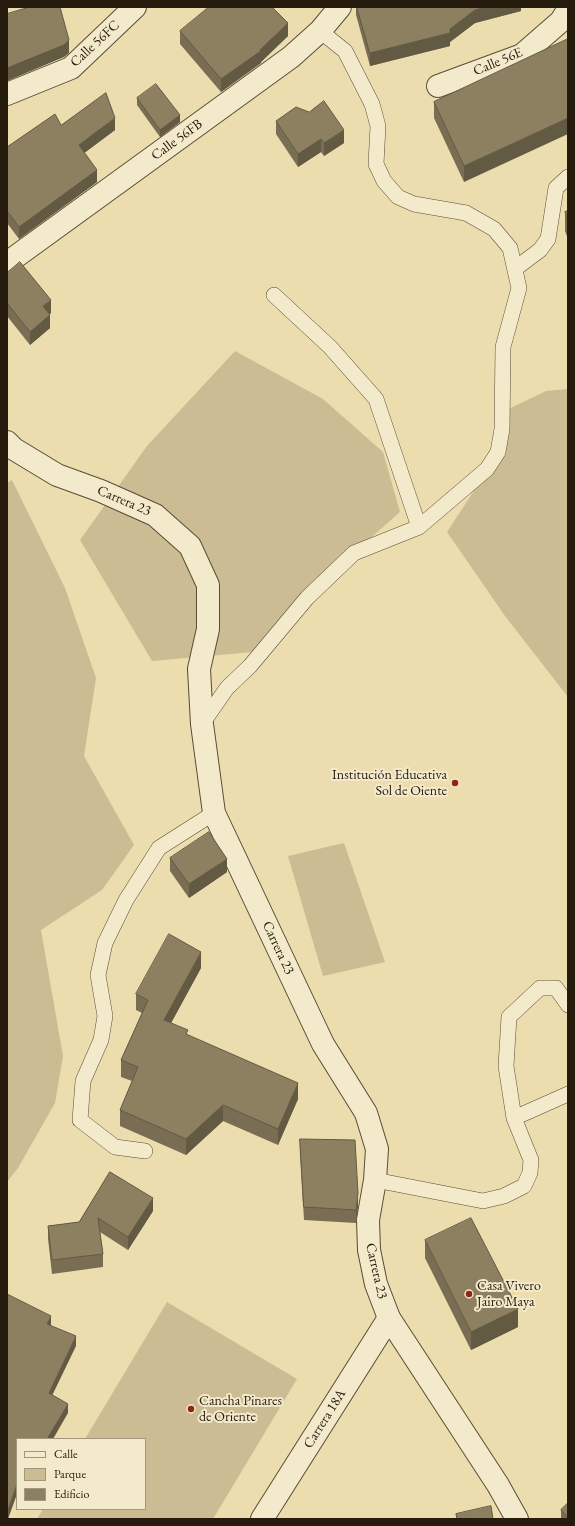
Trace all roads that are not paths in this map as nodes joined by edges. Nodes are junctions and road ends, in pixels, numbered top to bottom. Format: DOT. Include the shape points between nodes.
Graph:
graph roads {
  1 [pos="135,7"];
  2 [pos="340,7"];
  3 [pos="568,10"];
  4 [pos="320,31"];
  5 [pos="438,86"];
  6 [pos="7,94"];
  7 [pos="568,177"];
  8 [pos="7,263"];
  9 [pos="516,268"];
  10 [pos="274,295"];
  11 [pos="7,442"];
  12 [pos="419,527"];
  13 [pos="202,724"];
  14 [pos="214,814"];
  15 [pos="568,1005"];
  16 [pos="568,1094"];
  17 [pos="514,1118"];
  18 [pos="145,1151"];
  19 [pos="375,1180"];
  20 [pos="389,1318"];
  21 [pos="262,1519"];
  22 [pos="517,1519"];
  1 -- 6 [label="street, Calle 56FC" via="71,68"];
  2 -- 4 [label="street, Calle 56FB"];
  3 -- 5 [label="street, Calle 56E" via="561,21 522,54"];
  4 -- 8 [label="street, Calle 56FB" via="291,57"];
  4 -- 9 [label="lane" via="345,51 372,104 378,126 376,164 384,181 398,196 414,204 466,213 494,229 510,248"];
  7 -- 9 [label="lane" via="556,188 548,239 540,250"];
  9 -- 12 [label="lane" via="519,288 503,347 502,429 498,452 487,469"];
  10 -- 12 [label="lane" via="330,347 376,399"];
  11 -- 13 [label="street, Carrera 23" via="57,475 155,514 190,546 208,585 208,629 199,669"];
  12 -- 13 [label="lane" via="354,553 307,598 250,666 226,688"];
  13 -- 14 [label="street, Carrera 23"];
  14 -- 18 [label="lane" via="159,848 126,900 105,943 98,975 105,1016 101,1040 83,1081 80,1120 115,1147"];
  14 -- 19 [label="street, Carrera 23" via="323,1044 366,1113 377,1149"];
  15 -- 17 [label="lane" via="556,988 540,988 509,1017 506,1066"];
  16 -- 17 [label="lane"];
  17 -- 19 [label="lane" via="531,1160 530,1173 524,1186 504,1196 483,1201"];
  19 -- 20 [label="street, Carrera 23" via="368,1220 369,1250 376,1284"];
  20 -- 21 [label="street, Carrera 18A"];
  20 -- 22 [label="street, Carrera 23" via="498,1485"];
}
